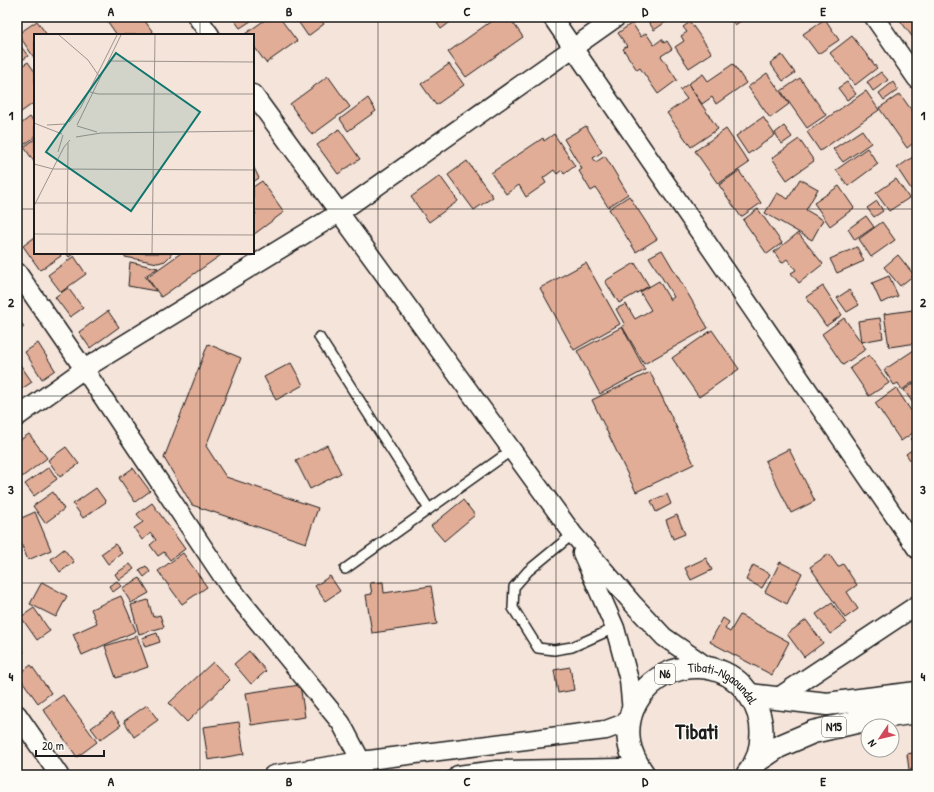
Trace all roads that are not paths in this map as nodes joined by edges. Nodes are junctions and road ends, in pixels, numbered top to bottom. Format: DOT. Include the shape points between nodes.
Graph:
graph roads {
  1 [pos="197,17"];
  2 [pos="552,17"];
  3 [pos="618,17"];
  4 [pos="874,17"];
  5 [pos="209,34"];
  6 [pos="574,48"];
  7 [pos="917,79"];
  8 [pos="254,95"];
  9 [pos="339,213"];
  10 [pos="17,272"];
  11 [pos="319,337"];
  12 [pos="84,369"];
  13 [pos="17,417"];
  14 [pos="512,450"];
  15 [pos="429,509"];
  16 [pos="573,534"];
  17 [pos="917,549"];
  18 [pos="345,569"];
  19 [pos="917,605"];
  20 [pos="615,628"];
  21 [pos="709,668"];
  22 [pos="917,693"];
  23 [pos="750,695"];
  24 [pos="777,698"];
  25 [pos="917,712"];
  26 [pos="17,714"];
  27 [pos="631,716"];
  28 [pos="361,768"];
  29 [pos="752,770"];
  30 [pos="60,775"];
  31 [pos="273,775"];
  32 [pos="458,775"];
  33 [pos="637,775"];
  34 [pos="644,775"];
  1 -- 5 [label="street"];
  2 -- 6 [label="street"];
  3 -- 6 [label="street"];
  4 -- 7 [label="street"];
  6 -- 9 [label="street"];
  6 -- 17 [label="street"];
  8 -- 9 [label="street"];
  9 -- 12 [label="street"];
  9 -- 14 [label="street"];
  10 -- 12 [label="street"];
  11 -- 15 [label="lane"];
  12 -- 13 [label="street"];
  12 -- 28 [label="street" via="229,586 341,723"];
  14 -- 15 [label="lane"];
  14 -- 16 [label="street"];
  15 -- 18 [label="lane"];
  16 -- 20 [label="street"];
  16 -- 20 [label="lane" via="528,571 514,587 513,608 538,648 554,650 572,647"];
  16 -- 21 [label="street" via="664,637"];
  19 -- 24 [label="street"];
  20 -- 27 [label="street" via="629,680"];
  21 -- 23 [label="highway, Tibati-Ngaoundal / N6" via="739,682"];
  21 -- 27 [label="highway, Tibati-Ngaoundal / N6" via="690,666 670,671 654,680 640,694"];
  22 -- 24 [label="highway, N15" via="827,704"];
  23 -- 24 [label="highway, N15"];
  23 -- 29 [label="highway, Tibati-Ngaoundal / N6" via="760,716 762,739"];
  25 -- 29 [label="highway, N15" via="869,719 813,732 778,747"];
  26 -- 30 [label="street"];
  27 -- 28 [label="street" via="606,730"];
  27 -- 34 [label="highway, Tibati-Ngaoundal / N6" via="629,742 634,761"];
  28 -- 31 [label="street"];
  32 -- 33 [label="street" via="497,770 621,768"];
}
